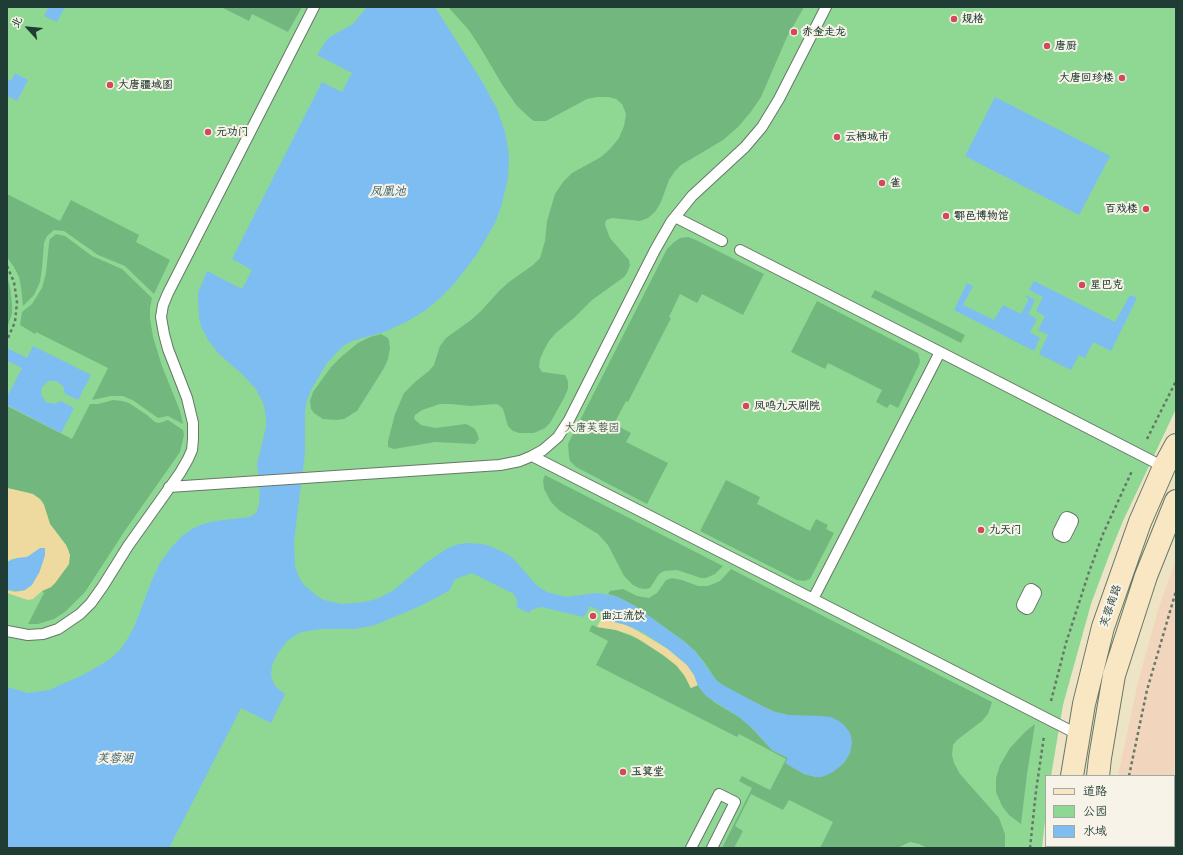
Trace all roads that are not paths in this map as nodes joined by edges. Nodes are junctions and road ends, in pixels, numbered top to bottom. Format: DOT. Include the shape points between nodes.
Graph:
graph roads {
  1 [pos="314,7"];
  2 [pos="826,7"];
  3 [pos="675,217"];
  4 [pos="722,241"];
  5 [pos="740,250"];
  6 [pos="940,352"];
  7 [pos="1176,445"];
  8 [pos="532,456"];
  9 [pos="1164,467"];
  10 [pos="169,487"];
  11 [pos="1176,501"];
  12 [pos="813,599"];
  13 [pos="7,631"];
  14 [pos="1079,735"];
  15 [pos="1072,775"];
  16 [pos="1098,775"];
  17 [pos="691,848"];
  18 [pos="712,848"];
  1 -- 10 [label="lane" via="163,305 164,334 187,398 194,429 192,450"];
  2 -- 3 [label="lane" via="762,127 745,147 692,196"];
  3 -- 4 [label="lane"];
  3 -- 8 [label="lane" via="655,250 568,420 553,441"];
  5 -- 6 [label="lane"];
  6 -- 9 [label="lane"];
  6 -- 12 [label="lane"];
  7 -- 9 [label="main road, 芙蓉南路"];
  8 -- 10 [label="lane" via="500,465"];
  8 -- 12 [label="lane"];
  9 -- 14 [label="main road, 芙蓉南路" via="1140,522 1103,627"];
  10 -- 13 [label="lane" via="103,586 76,617 58,629 44,634 28,635"];
  11 -- 16 [label="main road" via="1146,576 1114,675"];
  12 -- 14 [label="lane"];
  14 -- 15 [label="main road, 芙蓉南路"];
  17 -- 18 [label="lane" via="719,794 735,802"];
}
